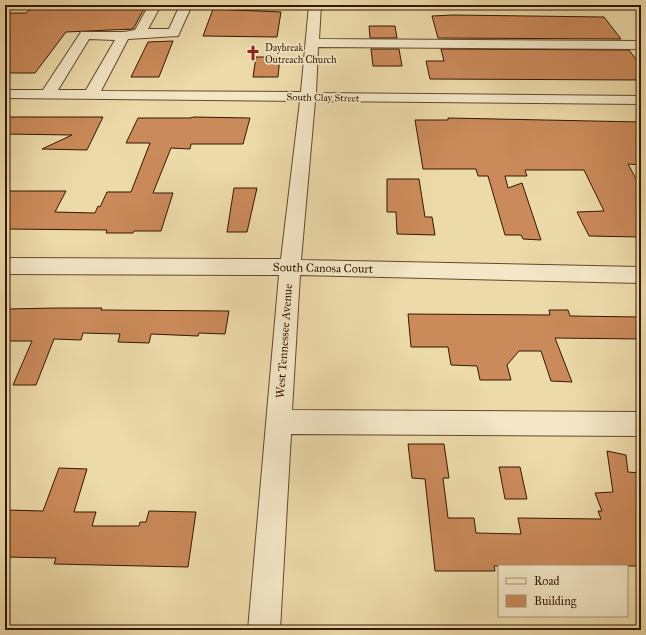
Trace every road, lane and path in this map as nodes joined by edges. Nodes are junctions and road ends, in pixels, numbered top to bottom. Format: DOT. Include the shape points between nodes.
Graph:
graph roads {
  1 [pos="155,5"];
  2 [pos="186,5"];
  3 [pos="315,5"];
  4 [pos="140,33"];
  5 [pos="123,36"];
  6 [pos="312,43"];
  7 [pos="641,45"];
  8 [pos="56,81"];
  9 [pos="94,88"];
  10 [pos="5,94"];
  11 [pos="48,94"];
  12 [pos="308,97"];
  13 [pos="641,100"];
  14 [pos="5,266"];
  15 [pos="290,267"];
  16 [pos="641,275"];
  17 [pos="278,422"];
  18 [pos="641,424"];
  19 [pos="264,630"];
  1 -- 2 [label="street"];
  1 -- 4 [label="street"];
  2 -- 4 [label="street" via="174,33"];
  3 -- 6 [label="street, West Tennessee Avenue"];
  4 -- 5 [label="street"];
  5 -- 8 [label="street" via="85,35"];
  5 -- 9 [label="street"];
  6 -- 7 [label="street"];
  6 -- 12 [label="street, West Tennessee Avenue"];
  8 -- 9 [label="street"];
  8 -- 11 [label="street"];
  9 -- 11 [label="street, South Clay Street"];
  9 -- 12 [label="street, South Clay Street"];
  10 -- 11 [label="street, South Clay Street"];
  12 -- 13 [label="street, South Clay Street"];
  12 -- 15 [label="street, West Tennessee Avenue"];
  14 -- 15 [label="street, South Canosa Court"];
  15 -- 16 [label="street, South Canosa Court"];
  15 -- 17 [label="street, West Tennessee Avenue"];
  17 -- 18 [label="street"];
  17 -- 19 [label="street, West Tennessee Avenue"];
}
